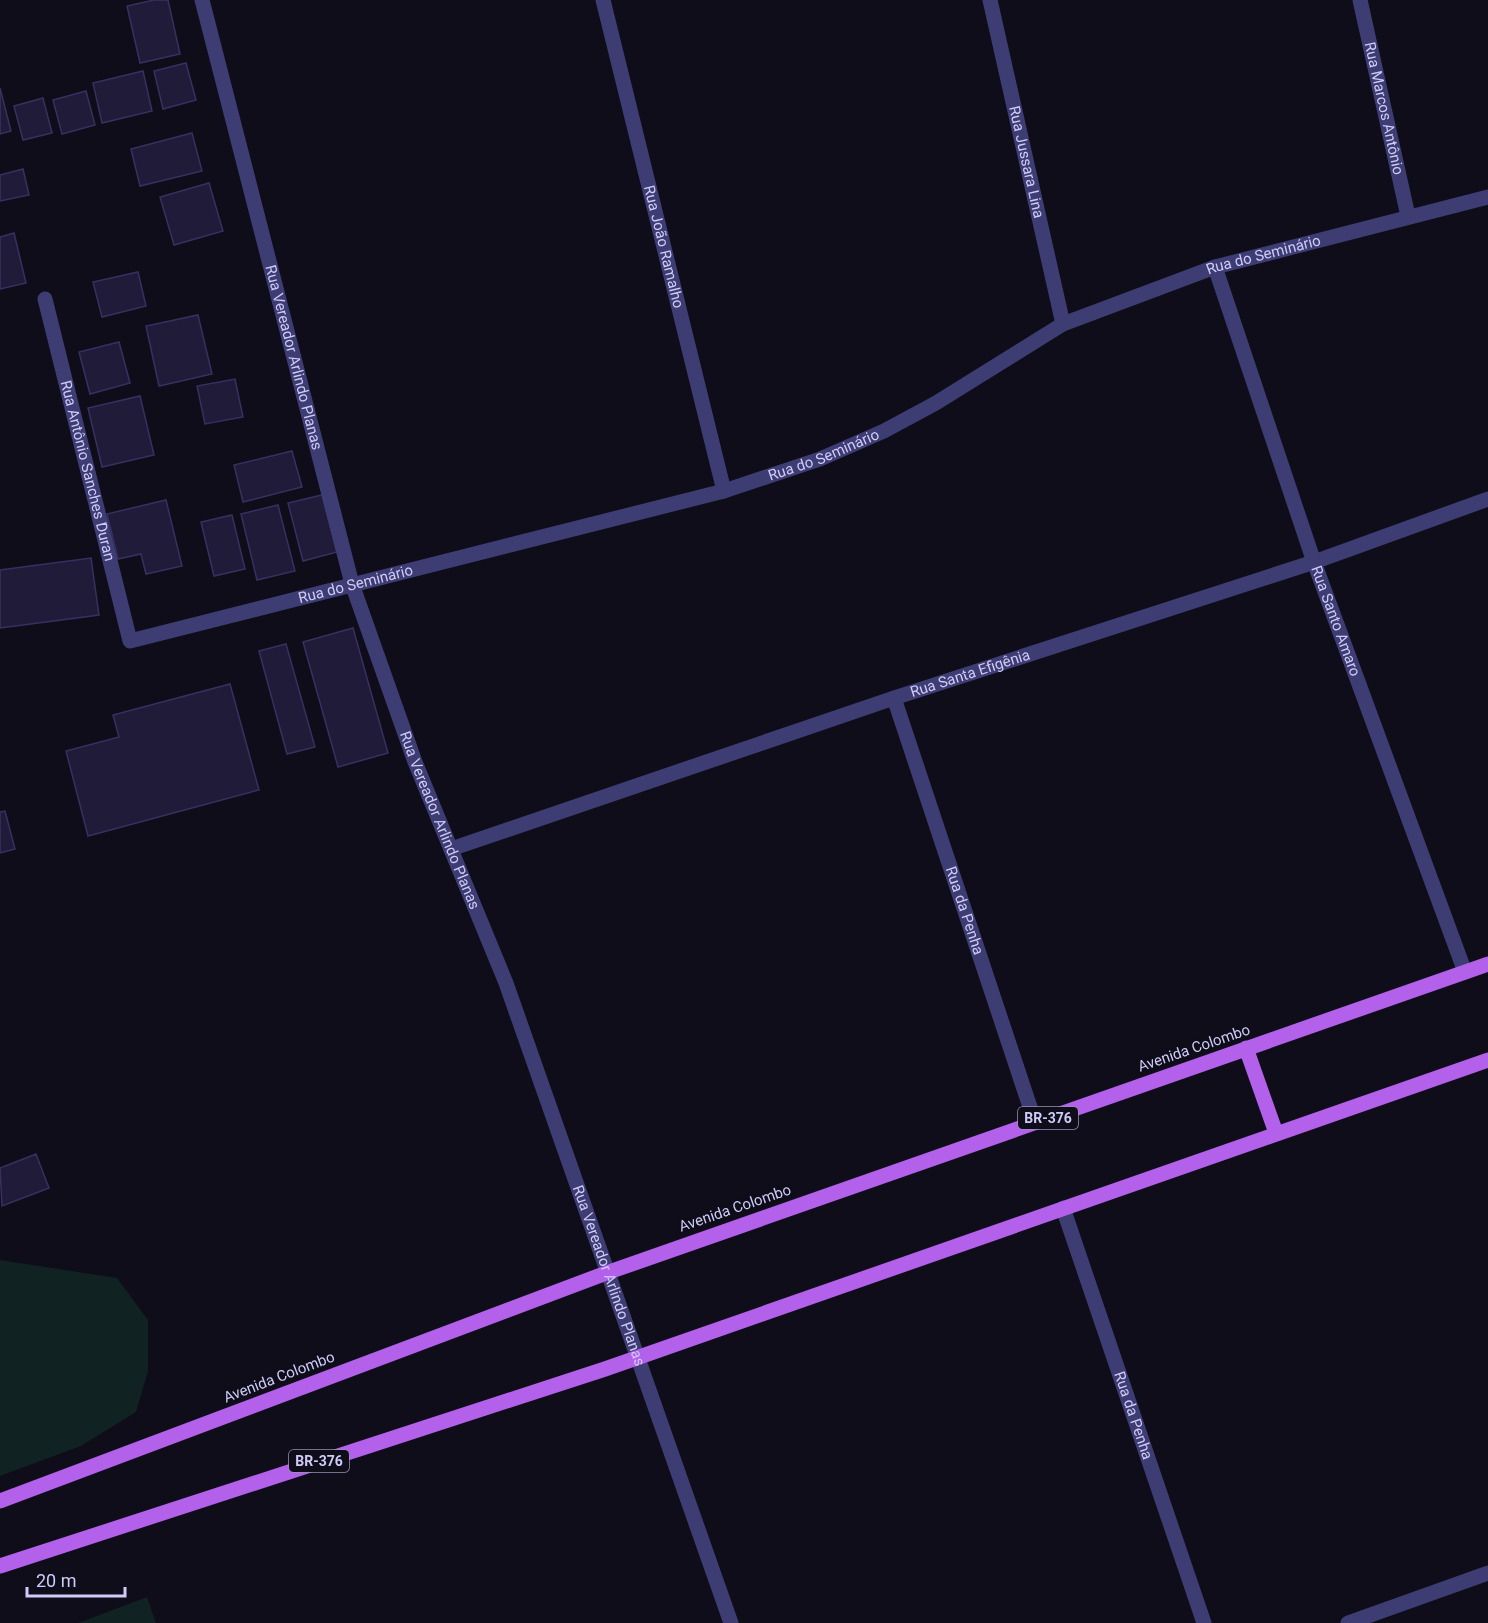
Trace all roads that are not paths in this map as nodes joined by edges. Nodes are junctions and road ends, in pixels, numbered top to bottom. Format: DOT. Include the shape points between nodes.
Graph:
graph roads {
  1 [pos="202,0"];
  2 [pos="603,0"];
  3 [pos="990,0"];
  4 [pos="1360,0"];
  5 [pos="1488,197"];
  6 [pos="1408,216"];
  7 [pos="1215,267"];
  8 [pos="45,299"];
  9 [pos="1063,324"];
  10 [pos="724,491"];
  11 [pos="1488,499"];
  12 [pos="1314,562"];
  13 [pos="352,584"];
  14 [pos="130,641"];
  15 [pos="894,698"];
  16 [pos="451,849"];
  17 [pos="1488,964"];
  18 [pos="1465,972"];
  19 [pos="1246,1048"];
  20 [pos="1488,1060"];
  21 [pos="1035,1122"];
  22 [pos="1276,1134"];
  23 [pos="1063,1208"];
  24 [pos="609,1272"];
  25 [pos="639,1357"];
  26 [pos="0,1501"];
  27 [pos="0,1566"];
  28 [pos="1488,1574"];
  29 [pos="731,1623"];
  30 [pos="1204,1623"];
  31 [pos="1348,1623"];
  1 -- 13 [label="street, Rua Vereador Arlindo Planas"];
  2 -- 10 [label="street, Rua João Ramalho"];
  3 -- 9 [label="street, Rua Jussara Lina"];
  4 -- 6 [label="street, Rua Marcos Antônio"];
  5 -- 6 [label="street, Rua do Seminário"];
  6 -- 7 [label="street, Rua do Seminário"];
  7 -- 9 [label="street, Rua do Seminário"];
  7 -- 12 [label="street, Rua Santo Amaro"];
  8 -- 14 [label="street, Rua Antônio Sanches Duran"];
  9 -- 10 [label="street, Rua do Seminário" via="884,431 820,459"];
  10 -- 13 [label="street, Rua do Seminário"];
  11 -- 12 [label="street, Rua Santa Efigênia"];
  12 -- 15 [label="street, Rua Santa Efigênia"];
  12 -- 18 [label="street, Rua Santo Amaro"];
  13 -- 14 [label="street, Rua do Seminário"];
  13 -- 16 [label="street, Rua Vereador Arlindo Planas" via="415,762"];
  15 -- 16 [label="street, Rua Santa Efigênia"];
  15 -- 21 [label="street, Rua da Penha"];
  16 -- 24 [label="street, Rua Vereador Arlindo Planas" via="506,983"];
  17 -- 18 [label="main road, Avenida Colombo / BR-376"];
  18 -- 19 [label="main road, Avenida Colombo / BR-376"];
  19 -- 21 [label="main road, Avenida Colombo / BR-376"];
  19 -- 22 [label="main road"];
  20 -- 22 [label="main road, BR-376"];
  21 -- 24 [label="main road, Avenida Colombo / BR-376"];
  22 -- 23 [label="main road, BR-376"];
  23 -- 25 [label="main road, BR-376"];
  23 -- 30 [label="street, Rua da Penha"];
  24 -- 25 [label="street, Rua Vereador Arlindo Planas"];
  24 -- 26 [label="main road, Avenida Colombo / BR-376"];
  25 -- 27 [label="main road, BR-376"];
  25 -- 29 [label="street, Rua Vereador Arlindo Planas"];
  28 -- 31 [label="street"];
}
